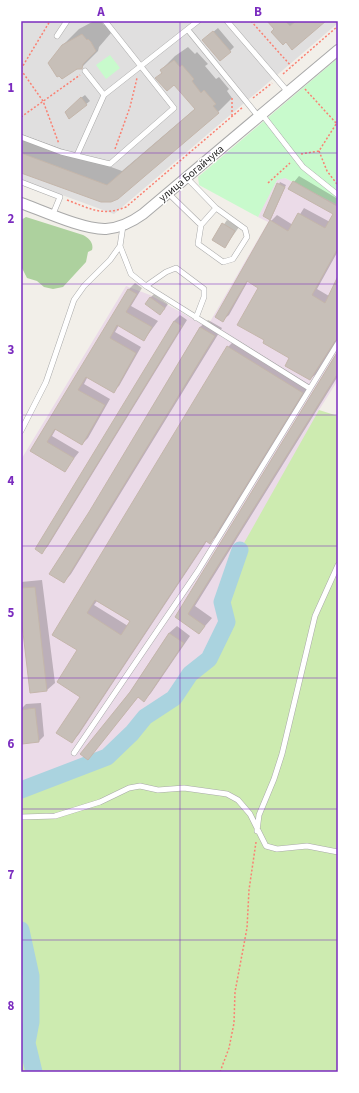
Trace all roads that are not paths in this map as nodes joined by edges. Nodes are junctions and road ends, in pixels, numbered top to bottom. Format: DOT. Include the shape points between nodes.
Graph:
graph roads {
  1 [pos="67,21"];
  2 [pos="105,21"];
  3 [pos="198,21"];
  4 [pos="227,21"];
  5 [pos="188,30"];
  6 [pos="57,36"];
  7 [pos="338,50"];
  8 [pos="140,66"];
  9 [pos="85,71"];
  10 [pos="288,92"];
  11 [pos="104,95"];
  12 [pos="260,115"];
  13 [pos="21,137"];
  14 [pos="77,155"];
  15 [pos="186,177"];
  16 [pos="21,182"];
  17 [pos="168,193"];
  18 [pos="338,195"];
  19 [pos="21,203"];
  20 [pos="216,208"];
  21 [pos="53,214"];
  22 [pos="201,225"];
  23 [pos="123,226"];
  24 [pos="120,246"];
  25 [pos="146,286"];
  26 [pos="196,318"];
  27 [pos="338,343"];
  28 [pos="309,388"];
  29 [pos="21,431"];
  30 [pos="338,565"];
  31 [pos="74,753"];
  32 [pos="21,816"];
  33 [pos="257,832"];
  34 [pos="338,852"];
  1 -- 6 [label="lane"];
  2 -- 8 [label="lane"];
  3 -- 5 [label="lane"];
  4 -- 10 [label="lane"];
  5 -- 8 [label="lane"];
  5 -- 12 [label="lane" via="247,104"];
  7 -- 10 [label="street, улица Богайчука"];
  8 -- 11 [label="lane"];
  8 -- 14 [label="lane" via="174,108 110,164"];
  9 -- 11 [label="lane"];
  10 -- 12 [label="street, улица Богайчука"];
  11 -- 14 [label="lane"];
  12 -- 15 [label="street, улица Богайчука"];
  12 -- 18 [label="lane" via="303,167"];
  13 -- 14 [label="lane" via="61,152"];
  15 -- 17 [label="street, улица Богайчука"];
  15 -- 20 [label="lane"];
  16 -- 21 [label="lane" via="60,197"];
  17 -- 22 [label="lane"];
  17 -- 23 [label="street, улица Богайчука" via="143,214"];
  19 -- 21 [label="street, улица Богайчука"];
  20 -- 22 [label="lane"];
  20 -- 22 [label="lane" via="245,229 247,237 233,260 223,262 198,244"];
  21 -- 23 [label="street, улица Богайчука" via="92,228"];
  23 -- 24 [label="lane"];
  24 -- 25 [label="lane" via="131,274"];
  24 -- 29 [label="lane" via="74,300 46,382"];
  25 -- 26 [label="lane"];
  25 -- 26 [label="lane" via="176,268 204,289 204,297"];
  26 -- 28 [label="lane"];
  27 -- 28 [label="lane"];
  28 -- 31 [label="lane" via="198,571"];
  30 -- 33 [label="lane" via="315,616 282,754 259,815"];
  32 -- 33 [label="lane" via="55,816 140,786 158,790 184,788 228,794 238,800 250,814"];
  33 -- 34 [label="lane" via="266,846 277,849 307,846"];
}
